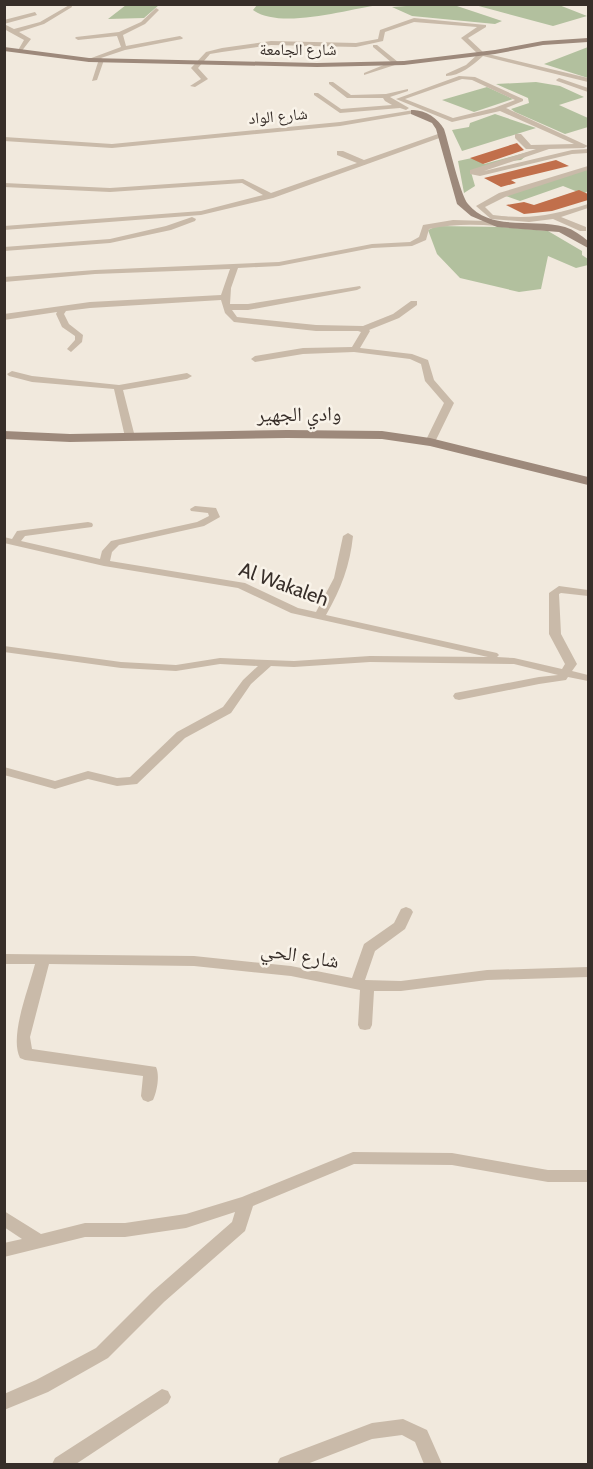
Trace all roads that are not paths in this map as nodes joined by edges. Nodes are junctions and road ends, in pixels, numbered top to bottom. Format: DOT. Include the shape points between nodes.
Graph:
graph roads {
  1 [pos="70,6"];
  2 [pos="156,10"];
  3 [pos="35,14"];
  4 [pos="4,24"];
  5 [pos="14,31"];
  6 [pos="120,34"];
  7 [pos="78,38"];
  8 [pos="180,38"];
  9 [pos="588,40"];
  10 [pos="375,46"];
  11 [pos="124,48"];
  12 [pos="4,50"];
  13 [pos="19,51"];
  14 [pos="482,54"];
  15 [pos="89,60"];
  16 [pos="101,60"];
  17 [pos="198,63"];
  18 [pos="396,63"];
  19 [pos="366,74"];
  20 [pos="94,80"];
  21 [pos="559,80"];
  22 [pos="588,80"];
  23 [pos="331,83"];
  24 [pos="193,86"];
  25 [pos="588,90"];
  26 [pos="316,94"];
  27 [pos="386,96"];
  28 [pos="400,106"];
  29 [pos="500,108"];
  30 [pos="414,112"];
  31 [pos="441,136"];
  32 [pos="518,136"];
  33 [pos="4,139"];
  34 [pos="587,147"];
  35 [pos="546,148"];
  36 [pos="340,153"];
  37 [pos="364,164"];
  38 [pos="588,168"];
  39 [pos="4,185"];
  40 [pos="270,195"];
  41 [pos="588,206"];
  42 [pos="201,213"];
  43 [pos="556,218"];
  44 [pos="497,224"];
  45 [pos="4,228"];
  46 [pos="586,228"];
  47 [pos="588,238"];
  48 [pos="588,245"];
  49 [pos="4,249"];
  50 [pos="234,268"];
  51 [pos="4,280"];
  52 [pos="357,288"];
  53 [pos="226,302"];
  54 [pos="414,303"];
  55 [pos="64,308"];
  56 [pos="4,317"];
  57 [pos="363,329"];
  58 [pos="71,349"];
  59 [pos="356,349"];
  60 [pos="255,359"];
  61 [pos="12,374"];
  62 [pos="187,376"];
  63 [pos="118,388"];
  64 [pos="4,435"];
  65 [pos="130,437"];
  66 [pos="430,442"];
  67 [pos="588,481"];
  68 [pos="195,509"];
  69 [pos="88,525"];
  70 [pos="348,536"];
  71 [pos="10,541"];
  72 [pos="104,563"];
  73 [pos="588,593"];
  74 [pos="319,617"];
  75 [pos="4,649"];
  76 [pos="514,661"];
  77 [pos="268,663"];
  78 [pos="567,673"];
  79 [pos="588,678"];
  80 [pos="459,696"];
  81 [pos="4,771"];
  82 [pos="406,912"];
  83 [pos="4,959"];
  84 [pos="43,959"];
  85 [pos="588,972"];
  86 [pos="362,985"];
  87 [pos="365,1025"];
  88 [pos="148,1096"];
  89 [pos="588,1176"];
  90 [pos="246,1202"];
  91 [pos="4,1218"];
  92 [pos="39,1241"];
  93 [pos="4,1250"];
  94 [pos="162,1397"];
  95 [pos="4,1402"];
  96 [pos="61,1464"];
  97 [pos="286,1464"];
  98 [pos="433,1464"];
  1 -- 5 [label="street" via="42,23"];
  2 -- 6 [label="street" via="142,23"];
  3 -- 4 [label="street"];
  4 -- 5 [label="street"];
  5 -- 13 [label="street" via="28,39"];
  6 -- 7 [label="street"];
  6 -- 11 [label="street"];
  8 -- 11 [label="street"];
  9 -- 14 [label="street"];
  10 -- 18 [label="street"];
  11 -- 15 [label="street"];
  12 -- 13 [label="street, شارع الجامعة"];
  13 -- 15 [label="street, شارع الجامعة"];
  14 -- 17 [label="street" via="464,38 484,26 414,20 382,31 381,40 356,45 271,43 208,53"];
  14 -- 18 [label="street, شارع الجامعة"];
  14 -- 22 [label="street, شارع الجامعة"];
  14 -- 27 [label="street" via="468,66"];
  15 -- 16 [label="street, شارع الجامعة"];
  16 -- 17 [label="street, شارع الجامعة"];
  16 -- 20 [label="street"];
  17 -- 18 [label="street, شارع الجامعة"];
  17 -- 24 [label="street" via="194,68 205,79"];
  18 -- 19 [label="street"];
  21 -- 25 [label="street"];
  23 -- 27 [label="street" via="349,97"];
  26 -- 28 [label="street" via="340,111"];
  27 -- 28 [label="street"];
  28 -- 30 [label="street"];
  29 -- 29 [label="street" via="521,100 468,77 399,99 452,120"];
  29 -- 34 [label="street"];
  30 -- 31 [label="street" via="435,121"];
  30 -- 33 [label="street, شارع الواد" via="328,125 112,146"];
  31 -- 37 [label="street"];
  31 -- 44 [label="street" via="462,204"];
  32 -- 35 [label="street" via="529,147"];
  34 -- 35 [label="street"];
  34 -- 35 [label="street" via="480,174 473,172"];
  36 -- 37 [label="street"];
  37 -- 40 [label="street"];
  38 -- 43 [label="street" via="502,195 480,206 490,217"];
  39 -- 40 [label="street" via="110,190 243,181"];
  40 -- 42 [label="street"];
  41 -- 43 [label="street"];
  42 -- 45 [label="street"];
  42 -- 49 [label="street" via="168,228 111,241"];
  43 -- 46 [label="street"];
  44 -- 48 [label="street" via="561,229"];
  44 -- 50 [label="street" via="443,223 426,227 423,238 412,244 372,246 279,264"];
  46 -- 47 [label="street"];
  50 -- 51 [label="street" via="95,272"];
  50 -- 53 [label="street" via="224,292"];
  52 -- 53 [label="street" via="248,307"];
  53 -- 55 [label="street"];
  53 -- 57 [label="street" via="228,314 245,322"];
  54 -- 57 [label="street" via="396,316"];
  55 -- 56 [label="street"];
  55 -- 58 [label="street" via="60,314 65,325 79,335"];
  57 -- 59 [label="street" via="366,331"];
  59 -- 60 [label="street" via="303,351"];
  59 -- 66 [label="street" via="425,362 430,381 449,403"];
  61 -- 63 [label="street"];
  62 -- 63 [label="street"];
  63 -- 65 [label="street"];
  64 -- 65 [label="street, وادي الجهير"];
  65 -- 66 [label="street, وادي الجهير" via="352,433"];
  66 -- 67 [label="street, وادي الجهير"];
  68 -- 72 [label="street" via="212,510 215,517 200,524 115,543 107,551"];
  69 -- 71 [label="street" via="21,533"];
  70 -- 74 [label="street" via="344,569"];
  71 -- 72 [label="street, Al Wakaleh"];
  72 -- 74 [label="street, Al Wakaleh" via="241,585 295,611"];
  73 -- 78 [label="street" via="559,589 554,593 555,634 571,664"];
  74 -- 76 [label="street, Al Wakaleh"];
  75 -- 77 [label="street" via="121,665 176,668 220,661"];
  76 -- 77 [label="street" via="370,659"];
  76 -- 78 [label="street"];
  77 -- 81 [label="street" via="247,682 227,710 181,735 133,781 117,782 88,775 55,785"];
  78 -- 79 [label="street"];
  78 -- 80 [label="street" via="562,678 526,681"];
  82 -- 86 [label="street" via="400,926 369,948"];
  83 -- 84 [label="street, شارع الحي"];
  84 -- 86 [label="street, شارع الحي" via="194,961 291,971"];
  84 -- 88 [label="street" via="23,1037 25,1054 152,1071"];
  85 -- 86 [label="street, شارع الحي" via="487,975 401,986"];
  86 -- 87 [label="street"];
  89 -- 90 [label="street" via="548,1176 452,1160 353,1158"];
  90 -- 92 [label="street" via="186,1221 125,1230 85,1230"];
  90 -- 95 [label="street" via="239,1226 102,1353"];
  91 -- 92 [label="street"];
  92 -- 93 [label="street"];
  94 -- 96 [label="street"];
  97 -- 98 [label="street" via="372,1431 403,1427 421,1436"];
}
